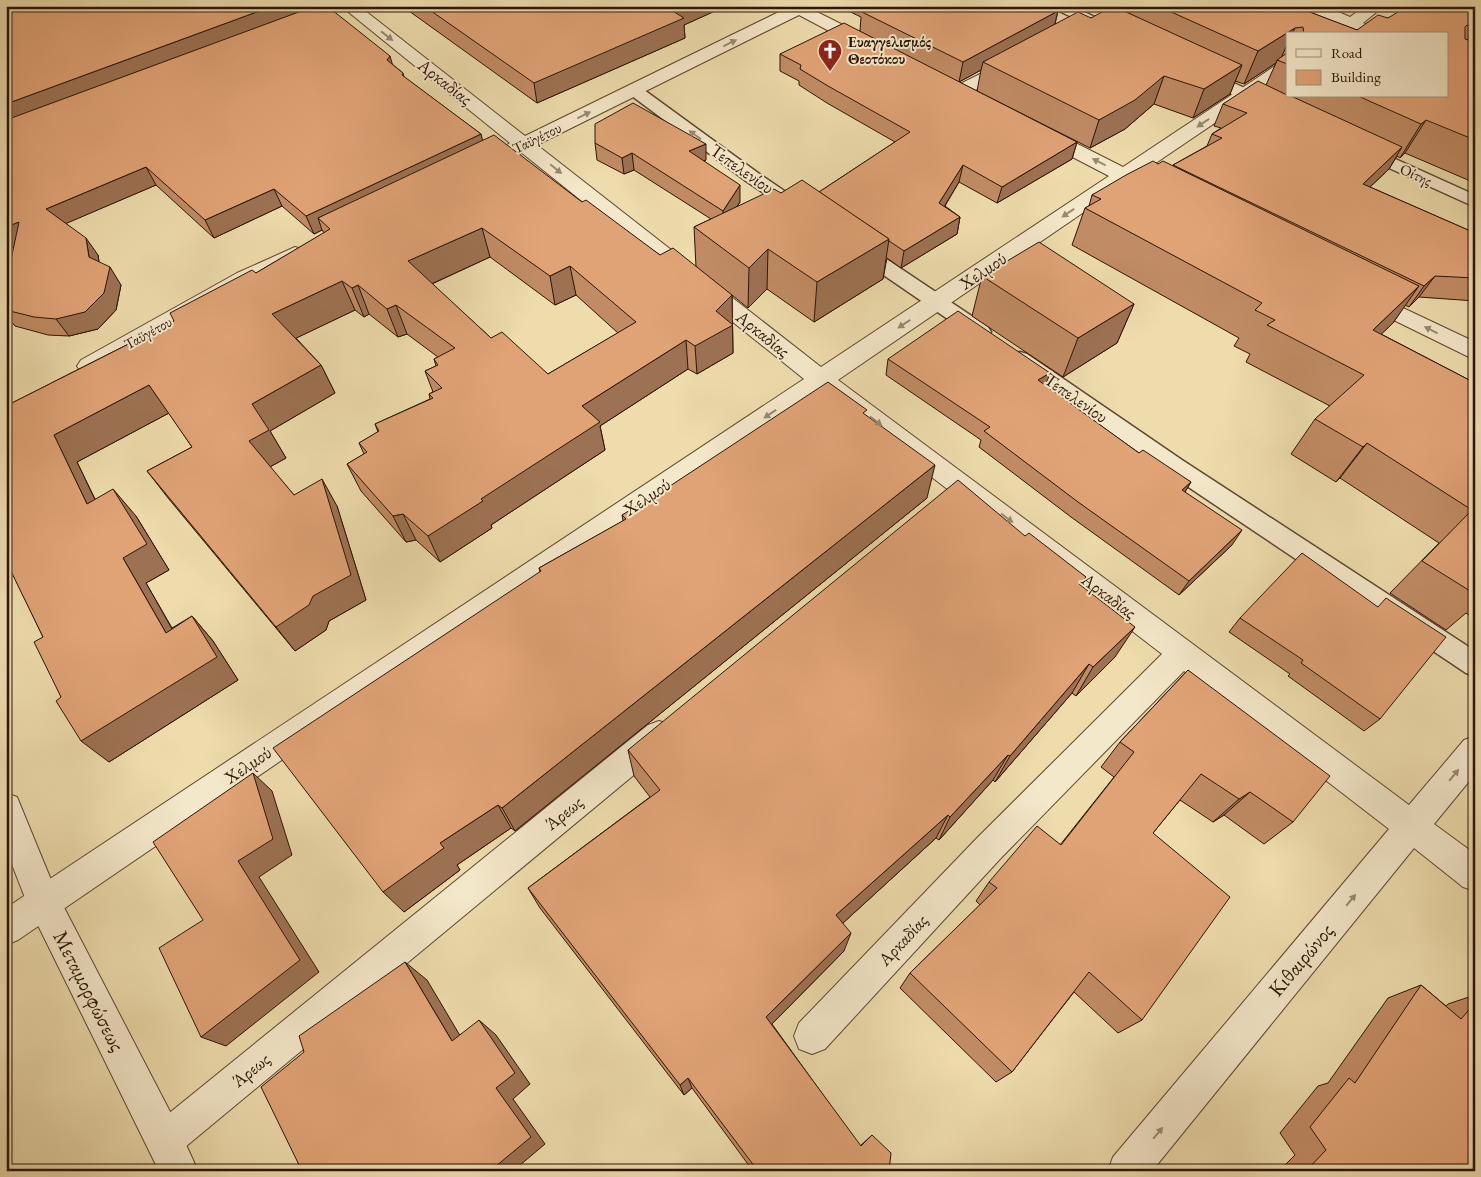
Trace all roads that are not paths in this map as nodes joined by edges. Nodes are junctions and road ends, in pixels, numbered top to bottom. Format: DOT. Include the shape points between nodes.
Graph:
graph roads {
  1 [pos="1060,6"];
  2 [pos="1311,6"];
  3 [pos="1376,6"];
  4 [pos="799,7"];
  5 [pos="342,9"];
  6 [pos="1108,11"];
  7 [pos="1091,20"];
  8 [pos="1352,22"];
  9 [pos="1074,30"];
  10 [pos="1338,32"];
  11 [pos="1371,32"];
  12 [pos="1117,33"];
  13 [pos="884,52"];
  14 [pos="1030,54"];
  15 [pos="1185,66"];
  16 [pos="1286,67"];
  17 [pos="634,90"];
  18 [pos="960,91"];
  19 [pos="1245,94"];
  20 [pos="1281,111"];
  21 [pos="1021,122"];
  22 [pos="525,144"];
  23 [pos="1351,144"];
  24 [pos="490,161"];
  25 [pos="1124,176"];
  26 [pos="1151,189"];
  27 [pos="1475,202"];
  28 [pos="816,220"];
  29 [pos="840,237"];
  30 [pos="315,245"];
  31 [pos="1352,290"];
  32 [pos="937,302"];
  33 [pos="1475,352"];
  34 [pos="74,374"];
  35 [pos="821,380"];
  36 [pos="1183,652"];
  37 [pos="1475,664"];
  38 [pos="679,719"];
  39 [pos="1475,750"];
  40 [pos="6,808"];
  41 [pos="1412,826"];
  42 [pos="1475,875"];
  43 [pos="44,903"];
  44 [pos="6,928"];
  45 [pos="812,1036"];
  46 [pos="172,1156"];
  47 [pos="1127,1171"];
  1 -- 7 [label="lane"];
  2 -- 8 [label="street"];
  3 -- 8 [label="street"];
  4 -- 13 [label="street"];
  17 -- 4 [label="street, Ταϋγέτου, one-way"];
  5 -- 22 [label="street, Αρκαδίας, one-way"];
  6 -- 7 [label="street"];
  7 -- 9 [label="street"];
  7 -- 12 [label="lane"];
  8 -- 10 [label="street"];
  8 -- 11 [label="street"];
  14 -- 18 [label="street"];
  15 -- 19 [label="lane"];
  16 -- 19 [label="street, Χελμού"];
  22 -- 17 [label="street, Ταϋγέτου, one-way"];
  28 -- 17 [label="lane, Τεπελενίου, one-way"];
  19 -- 20 [label="lane"];
  19 -- 25 [label="street, Χελμού, one-way"];
  25 -- 21 [label="street, one-way"];
  22 -- 24 [label="street, Ταϋγέτου"];
  22 -- 35 [label="street, Αρκαδίας, one-way"];
  23 -- 27 [label="lane, Οίτης"];
  25 -- 26 [label="street"];
  25 -- 32 [label="street, Χελμού, one-way"];
  29 -- 32 [label="lane, Τεπελενίου"];
  30 -- 34 [label="street, Ταϋγέτου" via="245,278"];
  33 -- 31 [label="street, one-way"];
  32 -- 35 [label="street, Χελμού, one-way"];
  32 -- 37 [label="lane, Τεπελενίου" via="1174,466"];
  35 -- 36 [label="street, Αρκαδίας, one-way" via="952,495"];
  35 -- 43 [label="street, Χελμού, one-way"];
  36 -- 41 [label="street, Αρκαδίας"];
  36 -- 45 [label="street, Αρκαδίας" via="989,848"];
  38 -- 46 [label="street, Άρεως"];
  41 -- 39 [label="street, Κιθαιρώνος, one-way"];
  40 -- 43 [label="street, Μεταμορφώσεως"];
  41 -- 42 [label="street, Αρκαδίας"];
  47 -- 41 [label="street, Κιθαιρώνος, one-way"];
  43 -- 44 [label="street, Χελμού"];
  43 -- 46 [label="street, Μεταμορφώσεως"];
}
